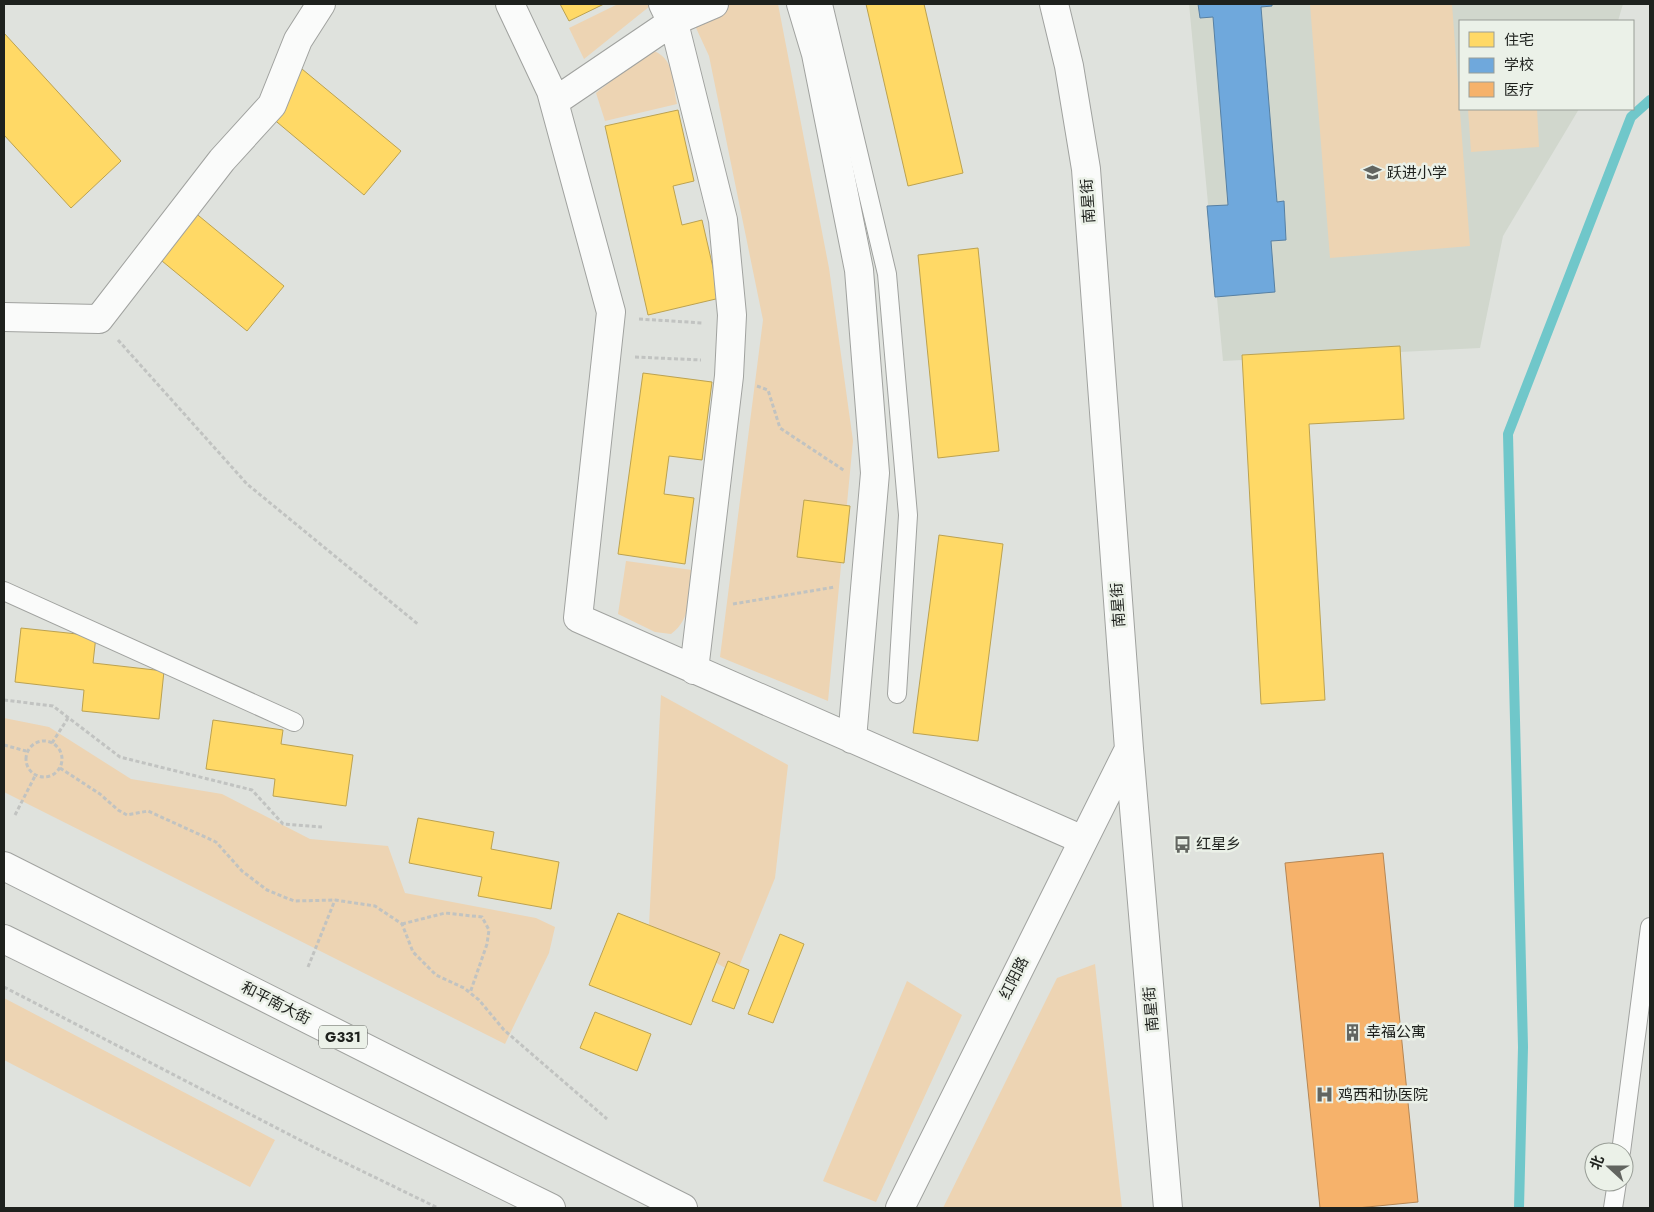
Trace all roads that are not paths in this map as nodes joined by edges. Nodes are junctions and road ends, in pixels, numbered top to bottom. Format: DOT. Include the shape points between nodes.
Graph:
graph roads {
  1 [pos="321,4"];
  2 [pos="510,4"];
  3 [pos="714,4"];
  4 [pos="800,4"];
  5 [pos="823,4"];
  6 [pos="1054,4"];
  7 [pos="668,13"];
  8 [pos="554,102"];
  9 [pos="4,317"];
  10 [pos="4,591"];
  11 [pos="694,670"];
  12 [pos="896,694"];
  13 [pos="294,722"];
  14 [pos="852,739"];
  15 [pos="1129,749"];
  16 [pos="1083,840"];
  17 [pos="4,866"];
  18 [pos="1650,927"];
  19 [pos="4,939"];
  20 [pos="1622,1142"];
  21 [pos="1615,1192"];
  22 [pos="551,1208"];
  23 [pos="683,1208"];
  24 [pos="900,1208"];
  25 [pos="1168,1208"];
  26 [pos="1613,1208"];
  1 -- 9 [label="main road" via="298,40 272,104 222,160 99,319"];
  2 -- 8 [label="main road"];
  3 -- 7 [label="main road"];
  4 -- 14 [label="main road" via="816,54 859,270 875,473"];
  5 -- 12 [label="lane" via="887,274 908,515"];
  6 -- 15 [label="main road, 南星街" via="1086,169"];
  7 -- 8 [label="main road"];
  7 -- 11 [label="main road" via="723,220 732,324"];
  8 -- 11 [label="main road" via="611,312 578,618"];
  10 -- 13 [label="lane"];
  11 -- 14 [label="main road"];
  14 -- 16 [label="main road"];
  15 -- 16 [label="main road, 红阳路"];
  15 -- 25 [label="main road, 南星街"];
  16 -- 24 [label="main road, 红阳路"];
  17 -- 23 [label="main road, 和平南大街 / G331"];
  18 -- 20 [label="lane"];
  19 -- 22 [label="main road"];
  21 -- 26 [label="lane"];
}
